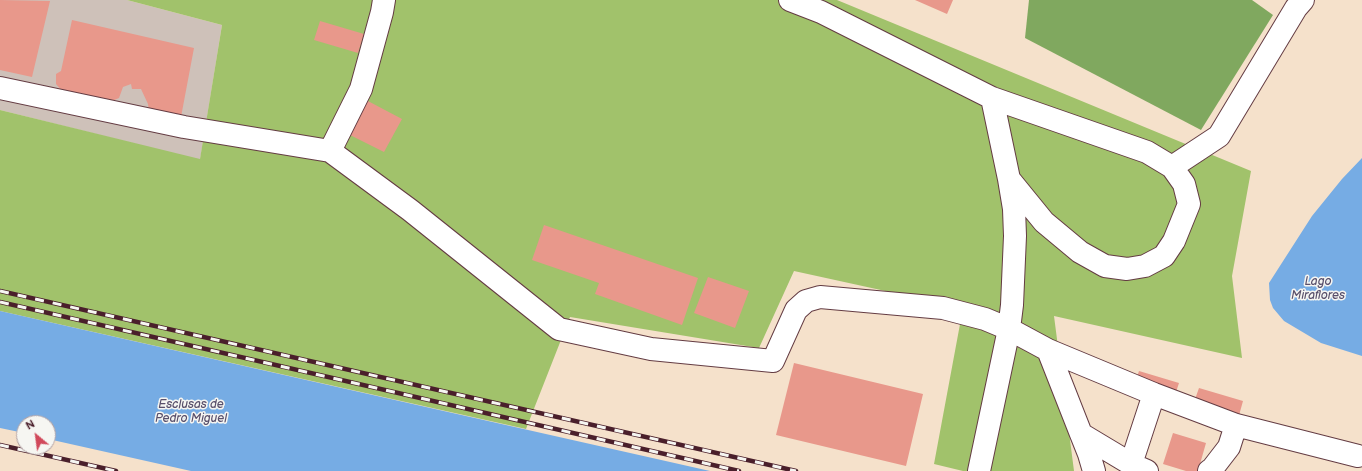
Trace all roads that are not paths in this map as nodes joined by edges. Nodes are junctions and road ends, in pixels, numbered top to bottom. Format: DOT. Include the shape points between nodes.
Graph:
graph roads {
  1 [pos="384,0"];
  2 [pos="790,0"];
  3 [pos="1303,0"];
  4 [pos="0,88"];
  5 [pos="992,98"];
  6 [pos="330,151"];
  7 [pos="1172,167"];
  8 [pos="1009,179"];
  9 [pos="1009,329"];
  10 [pos="1048,350"];
  11 [pos="1154,394"];
  12 [pos="1236,424"];
  13 [pos="1081,434"];
  14 [pos="1358,456"];
  15 [pos="1139,467"];
  16 [pos="979,471"];
  17 [pos="1094,471"];
  18 [pos="1209,471"];
  1 -- 6 [label="lane" via="361,89"];
  2 -- 5 [label="lane" via="821,12"];
  3 -- 7 [label="lane" via="1219,136"];
  4 -- 6 [label="lane" via="184,127"];
  5 -- 7 [label="lane" via="1147,152"];
  5 -- 8 [label="lane"];
  6 -- 9 [label="lane" via="410,210 559,329 651,349 773,361 796,310 806,301 820,297 943,308 985,319"];
  7 -- 8 [label="lane" via="1184,184 1188,204 1174,241 1164,256 1145,266 1127,269 1105,266 1080,252 1044,222"];
  8 -- 9 [label="lane" via="1015,236"];
  9 -- 10 [label="lane"];
  9 -- 16 [label="lane"];
  10 -- 11 [label="lane"];
  10 -- 13 [label="lane"];
  11 -- 12 [label="lane"];
  11 -- 15 [label="lane"];
  12 -- 14 [label="lane"];
  12 -- 18 [label="lane" via="1229,447"];
  13 -- 15 [label="lane"];
  13 -- 17 [label="lane"];
}
